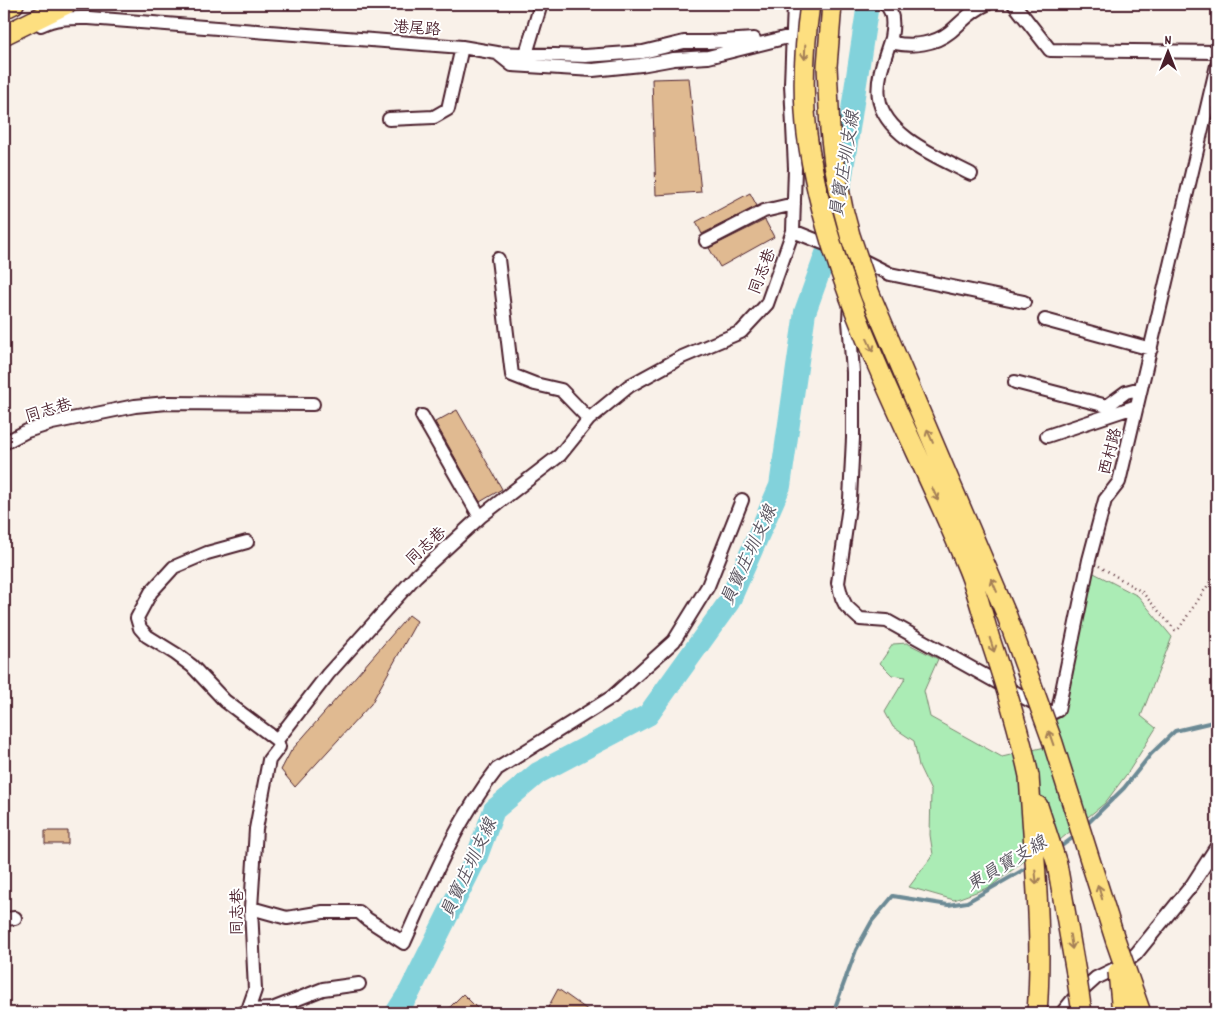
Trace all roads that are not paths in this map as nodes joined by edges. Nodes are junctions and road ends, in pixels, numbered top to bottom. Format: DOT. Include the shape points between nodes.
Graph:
graph roads {
  1 [pos="14,4"];
  2 [pos="67,4"];
  3 [pos="541,4"];
  4 [pos="794,4"];
  5 [pos="798,4"];
  6 [pos="810,4"];
  7 [pos="832,4"];
  8 [pos="886,4"];
  9 [pos="987,4"];
  10 [pos="1014,4"];
  11 [pos="4,9"];
  12 [pos="4,35"];
  13 [pos="792,36"];
  14 [pos="891,38"];
  15 [pos="4,44"];
  16 [pos="462,47"];
  17 [pos="1217,52"];
  18 [pos="497,53"];
  19 [pos="526,54"];
  20 [pos="1217,66"];
  21 [pos="389,119"];
  22 [pos="971,174"];
  23 [pos="794,204"];
  24 [pos="793,231"];
  25 [pos="706,241"];
  26 [pos="852,255"];
  27 [pos="498,259"];
  28 [pos="1024,302"];
  29 [pos="1045,320"];
  30 [pos="1151,349"];
  31 [pos="1015,382"];
  32 [pos="1141,388"];
  33 [pos="313,404"];
  34 [pos="1137,406"];
  35 [pos="422,416"];
  36 [pos="589,419"];
  37 [pos="1047,436"];
  38 [pos="4,443"];
  39 [pos="742,500"];
  40 [pos="480,517"];
  41 [pos="247,542"];
  42 [pos="277,740"];
  43 [pos="1029,776"];
  44 [pos="1217,846"];
  45 [pos="251,908"];
  46 [pos="1114,939"];
  47 [pos="359,984"];
  48 [pos="245,1012"];
  49 [pos="1037,1013"];
  50 [pos="1062,1013"];
  51 [pos="1082,1013"];
  52 [pos="1122,1013"];
  53 [pos="1141,1013"];
  1 -- 11 [label="highway"];
  2 -- 12 [label="highway"];
  3 -- 19 [label="street"];
  4 -- 13 [label="street"];
  5 -- 13 [label="street"];
  6 -- 43 [label="highway, one-way, bridge" via="806,36 807,133 827,232 852,304 968,571 1021,736"];
  46 -- 7 [label="highway, one-way, bridge" via="1053,743 1007,616 870,294 850,235 830,130 827,66"];
  8 -- 14 [label="street" via="890,8"];
  9 -- 14 [label="street" via="938,40 903,45 894,43"];
  10 -- 17 [label="street" via="1050,50"];
  13 -- 18 [label="street, 港尾路" via="708,57 593,70 512,65"];
  13 -- 19 [label="street" via="684,42 643,52 585,56"];
  13 -- 23 [label="street, 同志巷"];
  14 -- 22 [label="street" via="880,74 879,99 890,124 917,146"];
  15 -- 16 [label="street, 港尾路" via="47,22 89,18"];
  16 -- 18 [label="street, 港尾路"];
  16 -- 21 [label="street" via="448,109 434,117"];
  18 -- 19 [label="street"];
  20 -- 30 [label="street, 西村路"];
  23 -- 24 [label="street, 同志巷"];
  23 -- 25 [label="street" via="764,211"];
  24 -- 26 [label="street"];
  24 -- 36 [label="street, 同志巷" via="766,304 741,332 682,356 628,386"];
  26 -- 28 [label="street" via="890,274"];
  26 -- 34 [label="street, 西村路" via="849,320 853,438 850,499 838,583 846,606 860,618 887,621 1052,713 1058,710 1089,560 1105,500 1119,482"];
  27 -- 36 [label="street" via="512,375 561,390"];
  29 -- 30 [label="street"];
  30 -- 32 [label="street, 西村路"];
  31 -- 32 [label="street" via="1107,406 1126,392"];
  32 -- 34 [label="street, 西村路"];
  33 -- 38 [label="street, 同志巷" via="167,402 135,406 52,423"];
  34 -- 37 [label="street"];
  35 -- 40 [label="street"];
  36 -- 40 [label="street, 同志巷" via="560,455"];
  39 -- 45 [label="street" via="708,586 674,640 612,697 497,768 456,830 404,943 359,912 324,912 287,918"];
  40 -- 42 [label="street, 同志巷" via="416,576 328,674"];
  41 -- 42 [label="street" via="207,553 174,567 151,592 137,618 147,636 192,666 225,701"];
  42 -- 45 [label="street, 同志巷" via="279,747 269,760 256,829"];
  43 -- 49 [label="highway, one-way" via="1038,904 1040,975"];
  43 -- 51 [label="highway, one-way, bridge" via="1057,864"];
  44 -- 50 [label="street" via="1192,885 1136,954 1121,966 1096,978"];
  45 -- 48 [label="street, 同志巷" via="255,990"];
  46 -- 52 [label="highway, bridge"];
  46 -- 53 [label="highway, bridge"];
  47 -- 48 [label="street" via="324,989 272,1009"];
}
